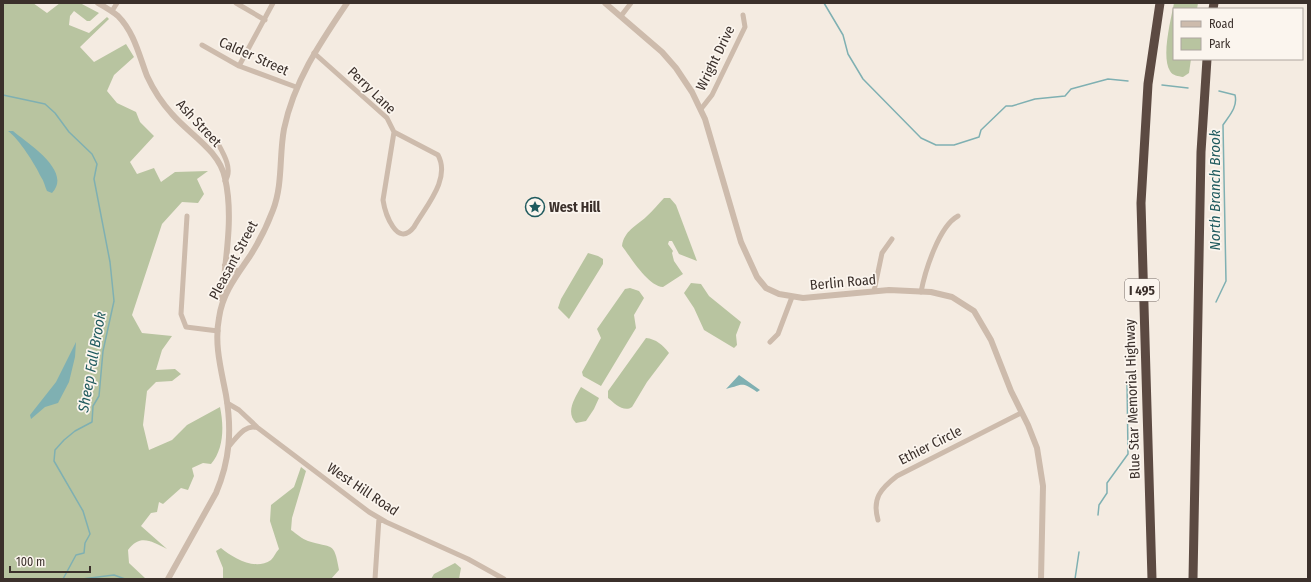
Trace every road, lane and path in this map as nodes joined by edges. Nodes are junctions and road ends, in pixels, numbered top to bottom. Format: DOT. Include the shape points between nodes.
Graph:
graph roads {
  1 [pos="98,3"];
  2 [pos="117,3"];
  3 [pos="236,3"];
  4 [pos="273,3"];
  5 [pos="347,3"];
  6 [pos="605,3"];
  7 [pos="631,3"];
  8 [pos="1160,3"];
  9 [pos="112,12"];
  10 [pos="743,15"];
  11 [pos="621,16"];
  12 [pos="265,20"];
  13 [pos="202,45"];
  14 [pos="314,53"];
  15 [pos="1207,60"];
  16 [pos="239,66"];
  17 [pos="296,87"];
  18 [pos="701,109"];
  19 [pos="394,132"];
  20 [pos="216,140"];
  21 [pos="226,181"];
  22 [pos="187,216"];
  23 [pos="958,216"];
  24 [pos="892,239"];
  25 [pos="225,265"];
  26 [pos="239,272"];
  27 [pos="874,291"];
  28 [pos="921,292"];
  29 [pos="792,297"];
  30 [pos="222,305"];
  31 [pos="218,331"];
  32 [pos="770,342"];
  33 [pos="227,403"];
  34 [pos="1022,413"];
  35 [pos="258,428"];
  36 [pos="230,445"];
  37 [pos="379,518"];
  38 [pos="878,520"];
  39 [pos="168,579"];
  40 [pos="374,579"];
  41 [pos="504,579"];
  42 [pos="1041,579"];
  43 [pos="1152,579"];
  44 [pos="1193,579"];
  1 -- 9 [label="street, Ash Street"];
  2 -- 9 [label="street"];
  3 -- 12 [label="street"];
  4 -- 12 [label="street"];
  5 -- 14 [label="street, Pleasant Street"];
  6 -- 11 [label="street, Berlin Road"];
  7 -- 11 [label="street"];
  8 -- 43 [label="highway, Blue Star Memorial Highway / I 495" via="1148,84 1140,203"];
  9 -- 21 [label="street, Ash Street" via="122,21 134,39 157,94 172,114 214,156"];
  10 -- 18 [label="street, Wright Drive" via="745,27 712,94"];
  11 -- 18 [label="street, Berlin Road" via="654,44 676,68"];
  12 -- 16 [label="street"];
  13 -- 16 [label="street, Calder Street"];
  14 -- 17 [label="street, Pleasant Street"];
  14 -- 19 [label="street, Perry Lane" via="387,118"];
  15 -- 44 [label="highway" via="1201,152"];
  16 -- 17 [label="street, Calder Street"];
  17 -- 26 [label="street, Pleasant Street" via="284,131 277,196 263,232"];
  18 -- 29 [label="street, Berlin Road" via="738,236 749,261 766,288"];
  19 -- 19 [label="street, Perry Lane" via="383,200 394,229 406,233 414,227 436,190 443,167 438,155"];
  20 -- 21 [label="street" via="229,173"];
  21 -- 25 [label="street, Ash Street" via="228,206"];
  22 -- 31 [label="street" via="182,314 186,327"];
  23 -- 28 [label="street" via="949,222 935,248"];
  24 -- 27 [label="street" via="882,253"];
  25 -- 26 [label="street"];
  25 -- 30 [label="street, Ash Street"];
  26 -- 30 [label="street, Pleasant Street"];
  27 -- 28 [label="street, Berlin Road"];
  27 -- 29 [label="street, Berlin Road"];
  28 -- 34 [label="street, Berlin Road" via="952,297 974,311 988,334"];
  29 -- 32 [label="street" via="778,334"];
  30 -- 31 [label="street, Pleasant Street"];
  31 -- 33 [label="street, Pleasant Street" via="218,357"];
  33 -- 35 [label="street, West Hill Road" via="239,410"];
  33 -- 36 [label="street, Pleasant Street"];
  34 -- 38 [label="street, Ethier Circle" via="897,476 878,496 875,506"];
  34 -- 42 [label="street, Berlin Road" via="1035,442 1042,479"];
  35 -- 36 [label="street" via="254,426 246,429"];
  35 -- 37 [label="street, West Hill Road"];
  36 -- 39 [label="street, Pleasant Street" via="216,493"];
  37 -- 40 [label="street"];
  37 -- 41 [label="street, West Hill Road" via="468,559"];
}
